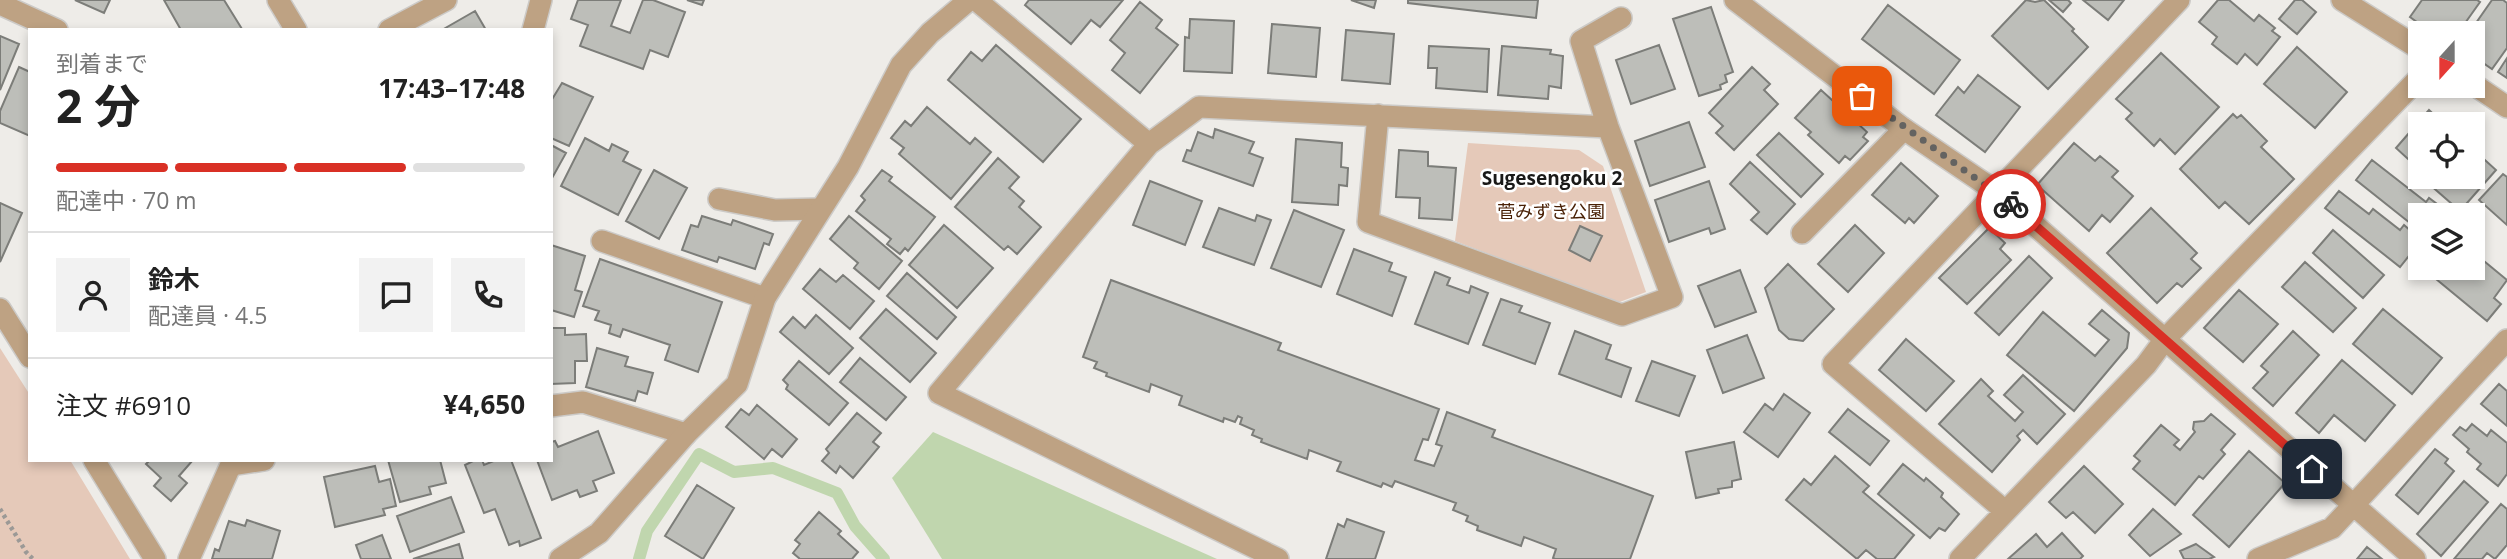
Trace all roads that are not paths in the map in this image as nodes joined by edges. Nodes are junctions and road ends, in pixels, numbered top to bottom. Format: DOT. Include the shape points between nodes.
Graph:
graph roads {
  1 [pos="278,0"];
  2 [pos="446,0"];
  3 [pos="541,0"];
  4 [pos="969,0"];
  5 [pos="976,0"];
  6 [pos="1735,0"];
  7 [pos="2179,0"];
  8 [pos="2342,0"];
  9 [pos="0,4"];
  10 [pos="1621,18"];
  11 [pos="53,28"];
  12 [pos="295,28"];
  13 [pos="393,28"];
  14 [pos="534,28"];
  15 [pos="2408,41"];
  16 [pos="2408,89"];
  17 [pos="2485,92"];
  18 [pos="2507,107"];
  19 [pos="1378,115"];
  20 [pos="1608,127"];
  21 [pos="1904,128"];
  22 [pos="1149,144"];
  23 [pos="1997,192"];
  24 [pos="719,200"];
  25 [pos="820,209"];
  26 [pos="1802,233"];
  27 [pos="602,241"];
  28 [pos="765,298"];
  29 [pos="0,309"];
  30 [pos="2166,338"];
  31 [pos="2503,351"];
  32 [pos="28,353"];
  33 [pos="553,406"];
  34 [pos="686,434"];
  35 [pos="95,462"];
  36 [pos="232,463"];
  37 [pos="2354,506"];
  38 [pos="2005,511"];
  39 [pos="155,559"];
  40 [pos="189,559"];
  41 [pos="560,559"];
  42 [pos="1278,559"];
  43 [pos="1960,559"];
  44 [pos="2258,559"];
  45 [pos="2415,559"];
  1 -- 12 [label="street"];
  2 -- 13 [label="street"];
  3 -- 14 [label="street"];
  4 -- 25 [label="street" via="901,65 848,167"];
  5 -- 22 [label="street"];
  6 -- 21 [label="street"];
  7 -- 23 [label="street"];
  8 -- 15 [label="street"];
  9 -- 11 [label="street"];
  10 -- 20 [label="street" via="1581,41"];
  16 -- 30 [label="street"];
  17 -- 18 [label="street"];
  19 -- 20 [label="street"];
  19 -- 20 [label="street" via="1368,222 1622,315 1672,297"];
  19 -- 22 [label="street" via="1199,107"];
  21 -- 23 [label="street"];
  21 -- 26 [label="street"];
  22 -- 42 [label="street" via="939,393"];
  23 -- 30 [label="street"];
  23 -- 38 [label="street" via="1833,364"];
  24 -- 25 [label="street" via="775,209"];
  25 -- 28 [label="street"];
  27 -- 28 [label="street"];
  28 -- 34 [label="street" via="737,384"];
  29 -- 32 [label="street"];
  30 -- 37 [label="street"];
  30 -- 38 [label="street" via="2146,365"];
  31 -- 37 [label="street"];
  33 -- 34 [label="street" via="583,402"];
  34 -- 41 [label="street" via="599,533"];
  35 -- 39 [label="street"];
  36 -- 40 [label="street"];
  37 -- 44 [label="street" via="2332,528"];
  37 -- 45 [label="street"];
  38 -- 43 [label="street"];
}
